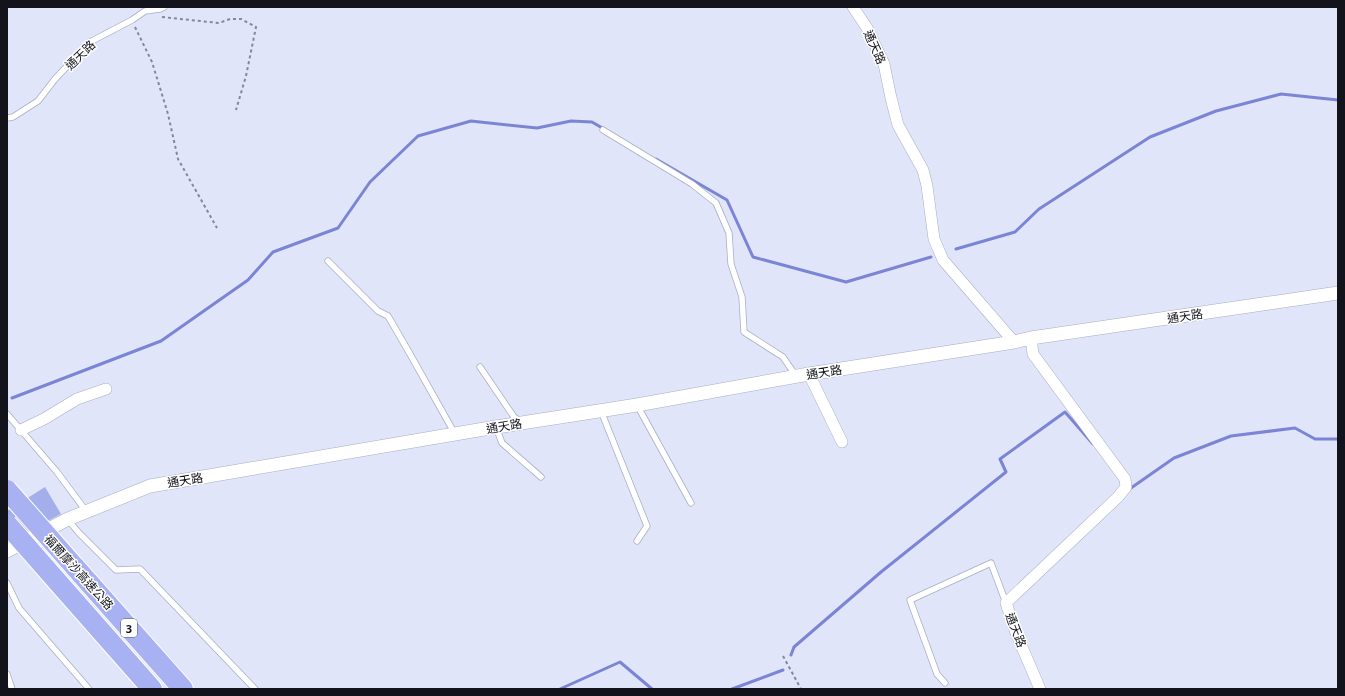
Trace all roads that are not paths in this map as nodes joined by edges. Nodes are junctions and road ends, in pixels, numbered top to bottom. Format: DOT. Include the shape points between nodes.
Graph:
graph roads {
  1 [pos="854,7"];
  2 [pos="162,8"];
  3 [pos="7,118"];
  4 [pos="603,130"];
  5 [pos="328,261"];
  6 [pos="1338,293"];
  7 [pos="1031,338"];
  8 [pos="1014,342"];
  9 [pos="480,367"];
  10 [pos="809,374"];
  11 [pos="796,376"];
  12 [pos="106,390"];
  13 [pos="637,405"];
  14 [pos="600,411"];
  15 [pos="7,414"];
  16 [pos="521,423"];
  17 [pos="496,427"];
  18 [pos="21,430"];
  19 [pos="455,434"];
  20 [pos="842,442"];
  21 [pos="541,478"];
  22 [pos="7,490"];
  23 [pos="691,503"];
  24 [pos="86,512"];
  25 [pos="68,519"];
  26 [pos="7,524"];
  27 [pos="637,541"];
  28 [pos="7,551"];
  29 [pos="7,584"];
  30 [pos="1006,603"];
  31 [pos="7,674"];
  32 [pos="945,682"];
  33 [pos="12,689"];
  34 [pos="89,689"];
  35 [pos="152,689"];
  36 [pos="183,689"];
  37 [pos="255,689"];
  38 [pos="1040,689"];
  1 -- 8 [label="street, 通天路" via="884,64 898,125 923,170 934,239 943,260"];
  2 -- 3 [label="lane, 通天路" via="146,11 90,42 55,78 38,101 13,117"];
  4 -- 11 [label="lane" via="692,184 716,203 729,233 731,264 742,297 744,332 783,357"];
  5 -- 19 [label="lane" via="378,311 388,316"];
  6 -- 7 [label="street, 通天路"];
  7 -- 8 [label="street, 通天路"];
  7 -- 30 [label="street, 通天路" via="1033,354 1125,479 1126,487"];
  8 -- 10 [label="street, 通天路"];
  9 -- 16 [label="lane"];
  10 -- 11 [label="street, 通天路"];
  10 -- 20 [label="street"];
  11 -- 13 [label="street, 通天路"];
  12 -- 18 [label="street" via="77,399"];
  13 -- 14 [label="street, 通天路"];
  13 -- 23 [label="lane"];
  14 -- 16 [label="street, 通天路"];
  14 -- 27 [label="lane" via="647,526"];
  15 -- 18 [label="lane"];
  16 -- 17 [label="street, 通天路"];
  17 -- 19 [label="street, 通天路"];
  17 -- 21 [label="lane" via="502,443"];
  18 -- 24 [label="lane" via="57,472"];
  19 -- 24 [label="street, 通天路" via="150,486"];
  22 -- 36 [label="highway, 福爾摩沙高速公路 / 3, bridge"];
  24 -- 25 [label="street, 通天路"];
  25 -- 28 [label="street, 通天路"];
  25 -- 37 [label="lane" via="116,570 140,569"];
  26 -- 35 [label="highway, 福爾摩沙高速公路 / 3, bridge"];
  29 -- 34 [label="lane" via="19,608"];
  30 -- 32 [label="lane" via="991,563 910,600 937,674"];
  30 -- 38 [label="street, 通天路" via="1016,634"];
  31 -- 33 [label="lane"];
}
